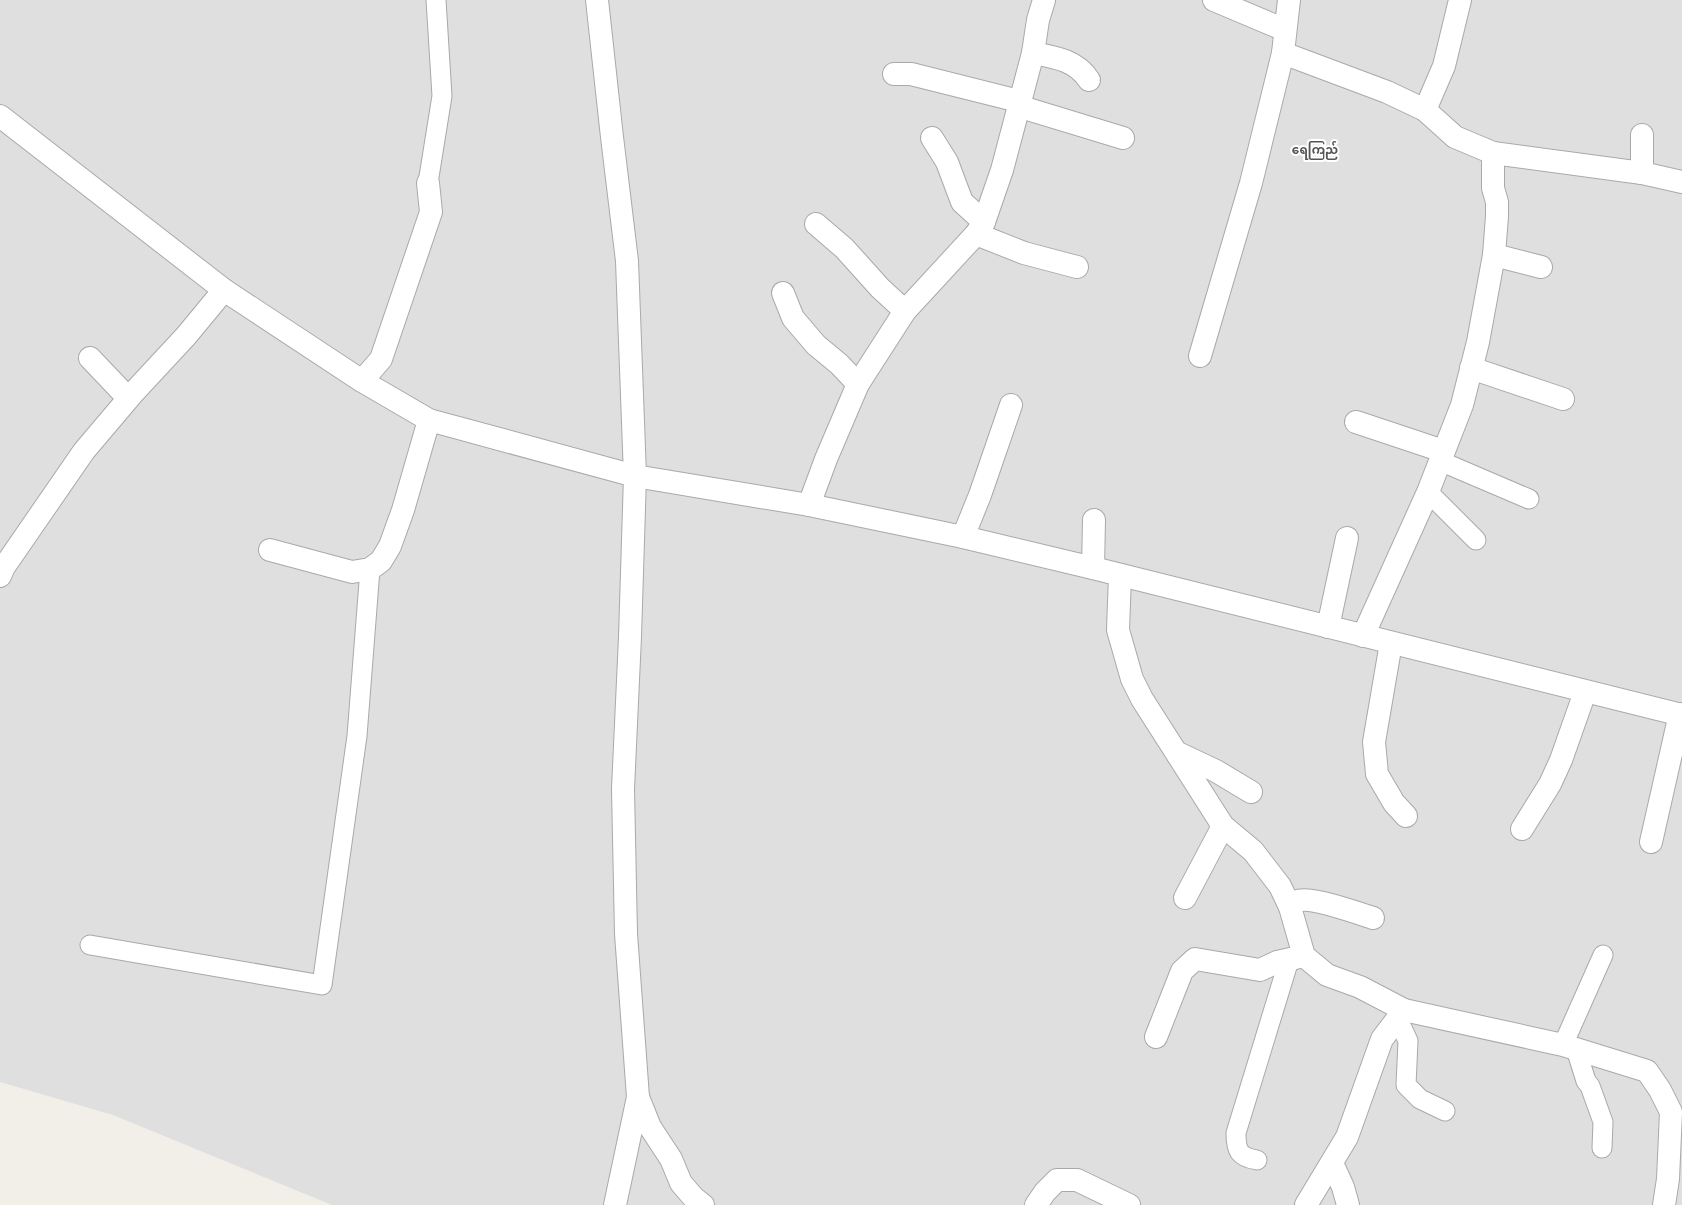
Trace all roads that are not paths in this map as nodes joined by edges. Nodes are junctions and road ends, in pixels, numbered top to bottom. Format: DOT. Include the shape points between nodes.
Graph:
graph roads {
  1 [pos="436,0"];
  2 [pos="597,0"];
  3 [pos="1044,0"];
  4 [pos="1214,0"];
  5 [pos="1289,0"];
  6 [pos="1460,0"];
  7 [pos="1286,30"];
  8 [pos="1033,53"];
  9 [pos="1283,54"];
  10 [pos="894,74"];
  11 [pos="1089,80"];
  12 [pos="1019,103"];
  13 [pos="1425,110"];
  14 [pos="0,116"];
  15 [pos="1642,135"];
  16 [pos="932,138"];
  17 [pos="1123,138"];
  18 [pos="1493,153"];
  19 [pos="1642,173"];
  20 [pos="1682,182"];
  21 [pos="428,183"];
  22 [pos="816,224"];
  23 [pos="980,228"];
  24 [pos="1494,255"];
  25 [pos="1077,267"];
  26 [pos="1541,267"];
  27 [pos="224,290"];
  28 [pos="783,293"];
  29 [pos="905,311"];
  30 [pos="1200,356"];
  31 [pos="90,358"];
  32 [pos="1471,368"];
  33 [pos="362,381"];
  34 [pos="858,384"];
  35 [pos="128,398"];
  36 [pos="1563,399"];
  37 [pos="1011,405"];
  38 [pos="429,420"];
  39 [pos="1356,422"];
  40 [pos="1442,456"];
  41 [pos="635,476"];
  42 [pos="1428,492"];
  43 [pos="1529,499"];
  44 [pos="809,505"];
  45 [pos="1094,520"];
  46 [pos="963,537"];
  47 [pos="1347,538"];
  48 [pos="1476,540"];
  49 [pos="270,550"];
  50 [pos="1093,568"];
  51 [pos="370,569"];
  52 [pos="1120,575"];
  53 [pos="0,576"];
  54 [pos="1328,627"];
  55 [pos="1363,636"];
  56 [pos="1392,643"];
  57 [pos="1585,692"];
  58 [pos="1681,715"];
  59 [pos="1178,755"];
  60 [pos="1251,792"];
  61 [pos="1406,816"];
  62 [pos="1223,826"];
  63 [pos="1522,829"];
  64 [pos="1651,842"];
  65 [pos="1185,898"];
  66 [pos="1290,907"];
  67 [pos="1373,918"];
  68 [pos="90,945"];
  69 [pos="1603,955"];
  70 [pos="1297,958"];
  71 [pos="1401,1014"];
  72 [pos="1156,1038"];
  73 [pos="1570,1047"];
  74 [pos="638,1097"];
  75 [pos="1445,1111"];
  76 [pos="1602,1148"];
  77 [pos="1257,1160"];
  78 [pos="1332,1163"];
  79 [pos="615,1205"];
  80 [pos="704,1205"];
  81 [pos="1036,1205"];
  82 [pos="1129,1205"];
  83 [pos="1306,1205"];
  84 [pos="1348,1205"];
  85 [pos="1664,1205"];
  1 -- 21 [label="lane" via="442,96"];
  2 -- 41 [label="street" via="627,261"];
  3 -- 8 [label="street"];
  4 -- 7 [label="street"];
  5 -- 7 [label="street"];
  6 -- 13 [label="street" via="1444,66"];
  7 -- 9 [label="street"];
  8 -- 11 [label="street" via="1063,59 1083,71"];
  8 -- 12 [label="street"];
  9 -- 13 [label="street" via="1387,92"];
  9 -- 30 [label="street" via="1251,183"];
  10 -- 12 [label="street" via="911,74"];
  12 -- 17 [label="street"];
  12 -- 23 [label="street" via="1002,170"];
  13 -- 18 [label="street" via="1455,137"];
  14 -- 27 [label="street"];
  15 -- 19 [label="street"];
  16 -- 23 [label="street" via="947,162 962,202"];
  18 -- 19 [label="street"];
  18 -- 24 [label="street" via="1493,188 1496,202"];
  19 -- 20 [label="street"];
  21 -- 33 [label="street" via="431,212 381,359"];
  22 -- 29 [label="street" via="844,248"];
  23 -- 25 [label="street" via="1024,253"];
  23 -- 29 [label="street"];
  24 -- 26 [label="street"];
  24 -- 32 [label="street"];
  27 -- 33 [label="street"];
  27 -- 35 [label="street" via="186,336"];
  28 -- 34 [label="street" via="793,318 816,345"];
  29 -- 34 [label="street"];
  31 -- 35 [label="street"];
  32 -- 36 [label="street"];
  32 -- 40 [label="street" via="1462,405"];
  33 -- 38 [label="street"];
  34 -- 44 [label="street"];
  35 -- 53 [label="street" via="84,451"];
  37 -- 46 [label="street"];
  38 -- 41 [label="street"];
  38 -- 51 [label="street" via="390,546 381,561"];
  39 -- 40 [label="street"];
  40 -- 42 [label="street"];
  40 -- 43 [label="lane"];
  41 -- 44 [label="street"];
  41 -- 74 [label="street" via="623,789 626,934"];
  42 -- 48 [label="lane"];
  42 -- 55 [label="street"];
  44 -- 46 [label="street"];
  45 -- 50 [label="street"];
  46 -- 50 [label="street"];
  47 -- 54 [label="street"];
  49 -- 51 [label="street" via="352,572"];
  50 -- 52 [label="street"];
  51 -- 68 [label="lane" via="357,736 322,985"];
  52 -- 54 [label="street"];
  52 -- 59 [label="street" via="1118,630 1132,679"];
  54 -- 55 [label="street"];
  55 -- 56 [label="street"];
  56 -- 57 [label="street"];
  56 -- 61 [label="street" via="1374,742 1377,774"];
  57 -- 58 [label="street"];
  57 -- 63 [label="street" via="1550,784"];
  58 -- 64 [label="street"];
  59 -- 60 [label="street" via="1199,761"];
  59 -- 62 [label="street"];
  62 -- 65 [label="street"];
  62 -- 66 [label="street" via="1252,851 1280,886"];
  66 -- 67 [label="street" via="1295,901 1302,900 1337,906"];
  66 -- 70 [label="street"];
  69 -- 73 [label="lane"];
  70 -- 71 [label="street" via="1327,975 1360,987"];
  70 -- 72 [label="street" via="1277,962 1260,970 1195,959 1182,971"];
  70 -- 77 [label="lane" via="1236,1133 1238,1152 1248,1159"];
  71 -- 73 [label="street"];
  71 -- 75 [label="lane" via="1408,1040 1406,1085 1420,1099"];
  71 -- 78 [label="street" via="1382,1040 1347,1137"];
  73 -- 76 [label="lane" via="1590,1086 1603,1122"];
  73 -- 85 [label="street" via="1647,1071 1660,1090 1671,1112 1668,1179"];
  74 -- 79 [label="street"];
  74 -- 80 [label="street" via="650,1127 671,1159 681,1183"];
  78 -- 83 [label="street"];
  78 -- 84 [label="street"];
  81 -- 82 [label="street" via="1057,1180 1077,1180"];
}
